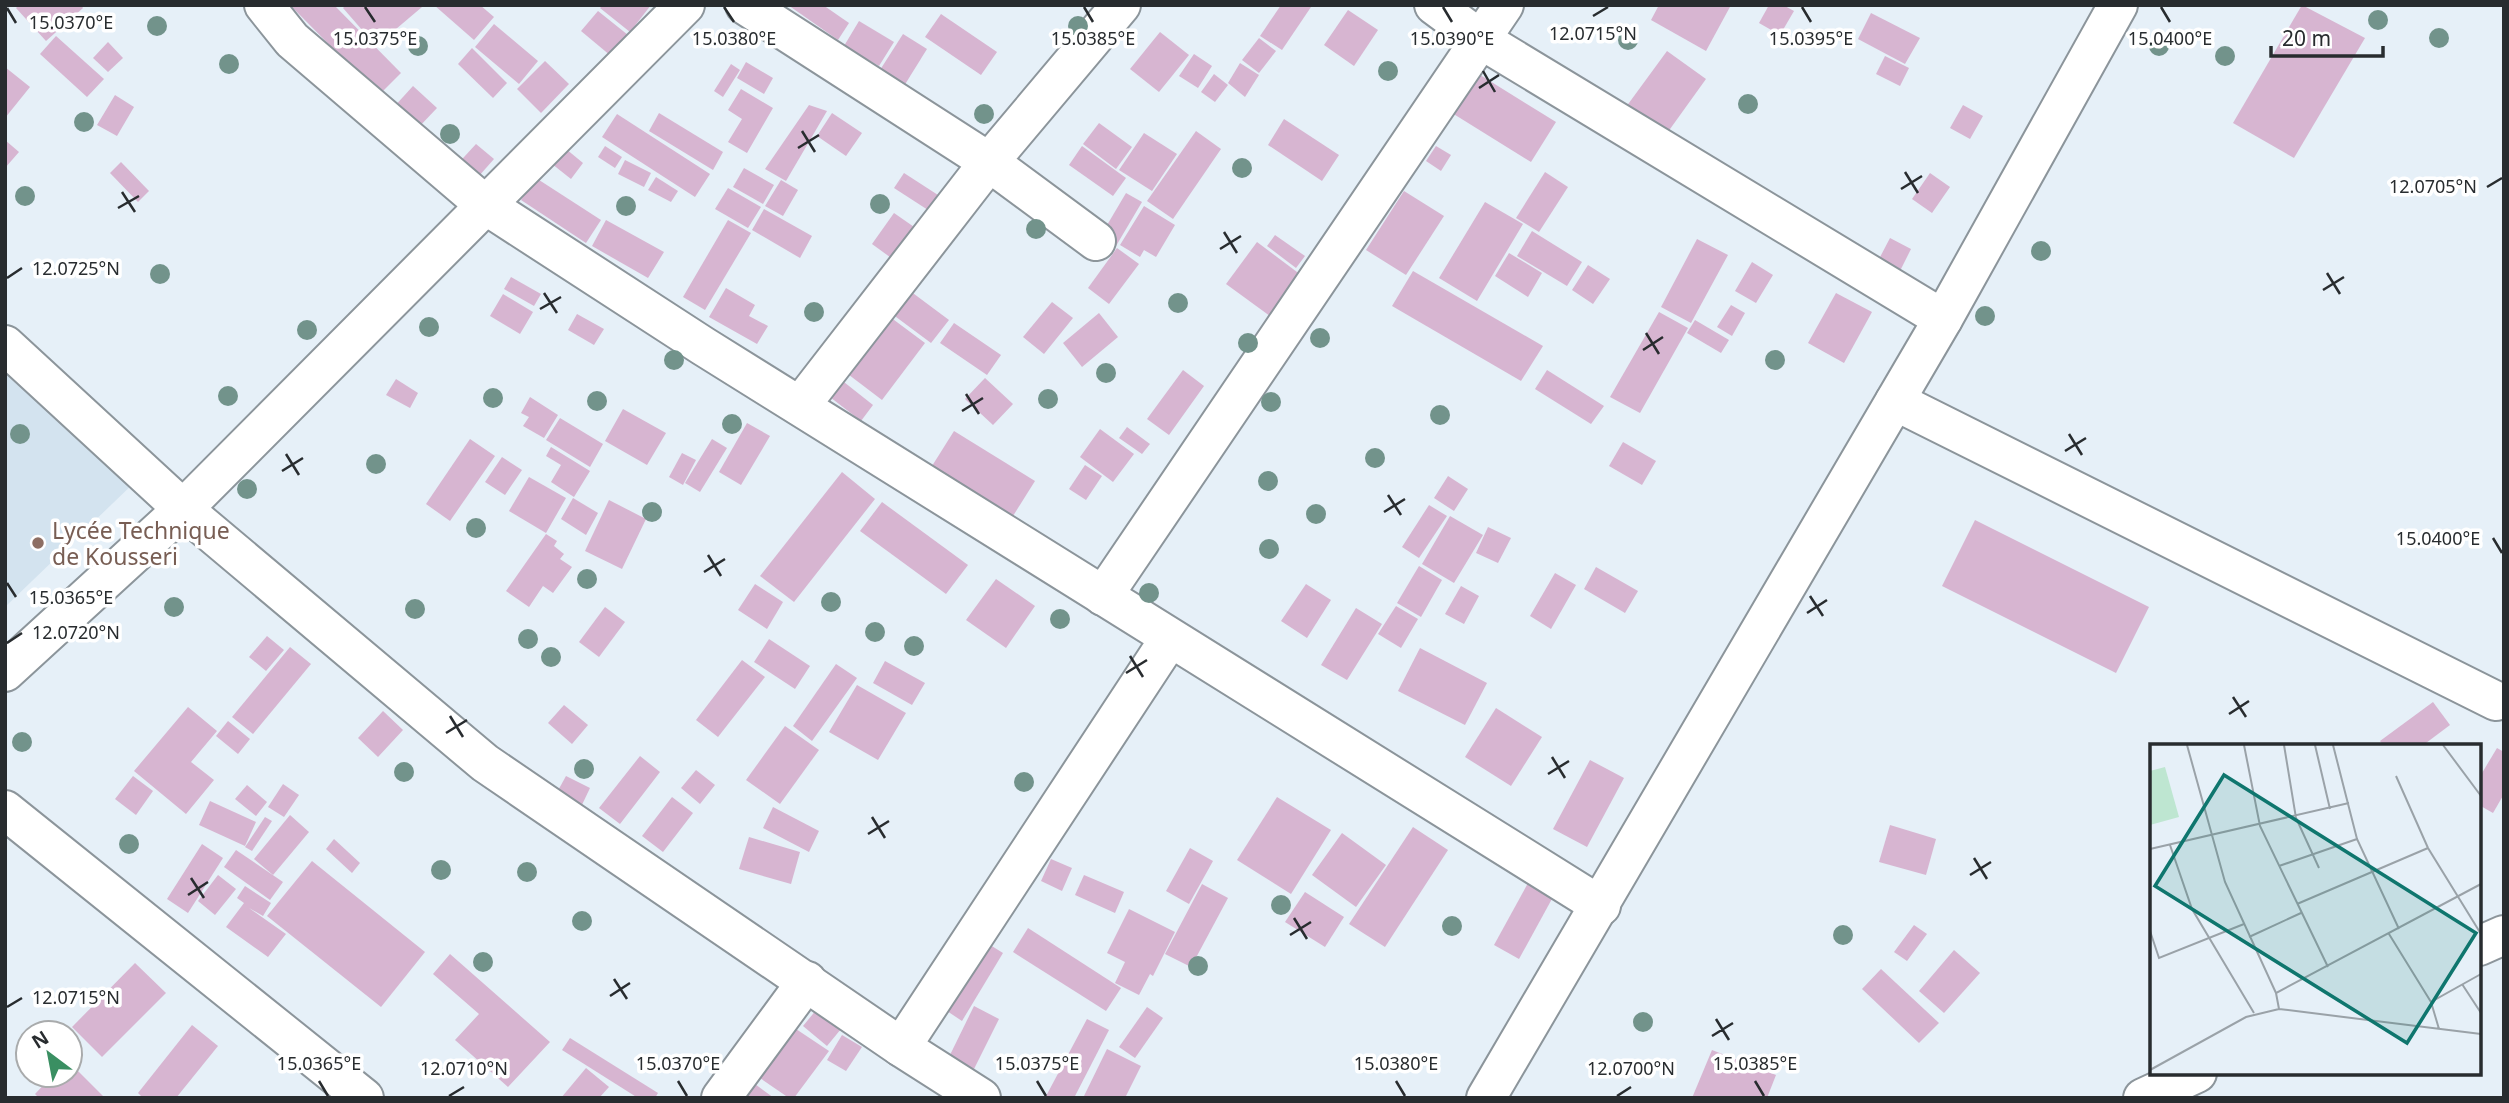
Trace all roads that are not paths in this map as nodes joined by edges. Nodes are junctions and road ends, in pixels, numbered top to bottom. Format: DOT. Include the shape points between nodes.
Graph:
graph roads {
  1 [pos="264,5"];
  2 [pos="685,5"];
  3 [pos="744,5"];
  4 [pos="1121,5"];
  5 [pos="1434,5"];
  6 [pos="1504,5"];
  7 [pos="2118,5"];
  8 [pos="1480,39"];
  9 [pos="989,162"];
  10 [pos="484,204"];
  11 [pos="1096,241"];
  12 [pos="1943,319"];
  13 [pos="5,345"];
  14 [pos="1895,401"];
  15 [pos="800,406"];
  16 [pos="183,509"];
  17 [pos="1103,596"];
  18 [pos="1170,638"];
  19 [pos="5,671"];
  20 [pos="2501,698"];
  21 [pos="5,810"];
  22 [pos="1601,906"];
  23 [pos="2504,935"];
  24 [pos="2481,945"];
  25 [pos="807,981"];
  26 [pos="901,1048"];
  27 [pos="2193,1075"];
  28 [pos="364,1098"];
  29 [pos="721,1098"];
  30 [pos="982,1098"];
  31 [pos="1486,1098"];
  32 [pos="2143,1098"];
  1 -- 10 [label="main road" via="292,40"];
  2 -- 10 [label="main road"];
  3 -- 9 [label="main road"];
  4 -- 9 [label="main road"];
  5 -- 8 [label="main road"];
  6 -- 8 [label="main road"];
  7 -- 12 [label="main road"];
  8 -- 12 [label="main road"];
  8 -- 17 [label="main road"];
  9 -- 11 [label="main road"];
  9 -- 15 [label="main road"];
  10 -- 15 [label="main road"];
  10 -- 16 [label="main road"];
  12 -- 14 [label="main road"];
  13 -- 16 [label="main road"];
  14 -- 20 [label="main road"];
  14 -- 22 [label="main road"];
  15 -- 17 [label="main road"];
  16 -- 19 [label="main road"];
  16 -- 25 [label="main road" via="485,764"];
  17 -- 18 [label="main road"];
  18 -- 22 [label="main road"];
  18 -- 26 [label="main road"];
  21 -- 28 [label="main road"];
  22 -- 31 [label="main road"];
  23 -- 24 [label="main road"];
  25 -- 26 [label="main road"];
  25 -- 29 [label="main road"];
  26 -- 30 [label="main road"];
  27 -- 32 [label="main road"];
}
